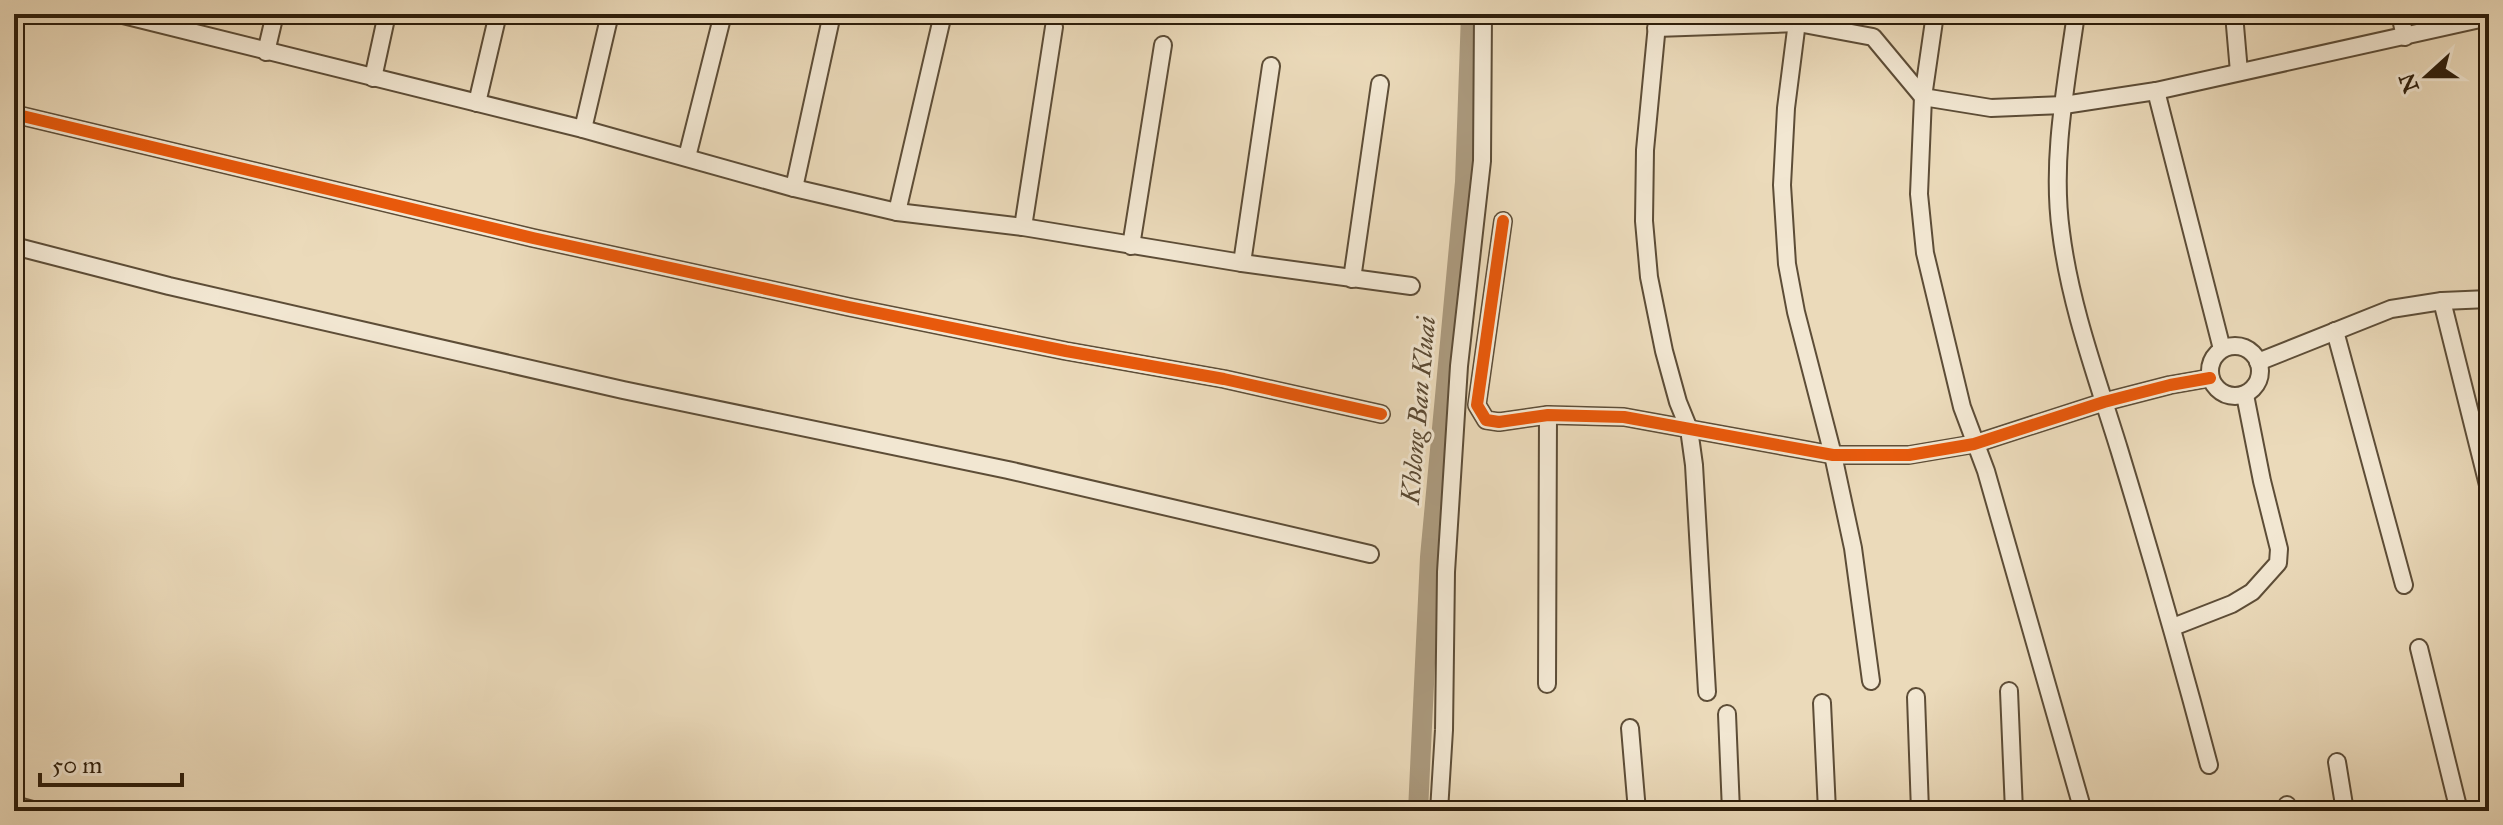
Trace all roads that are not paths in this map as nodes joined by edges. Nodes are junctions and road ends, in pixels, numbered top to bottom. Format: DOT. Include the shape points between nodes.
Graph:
graph roads {
  1 [pos="119,14"];
  2 [pos="275,14"];
  3 [pos="387,14"];
  4 [pos="498,14"];
  5 [pos="610,14"];
  6 [pos="723,14"];
  7 [pos="832,14"];
  8 [pos="943,14"];
  9 [pos="1483,14"];
  10 [pos="1935,14"];
  11 [pos="2076,14"];
  12 [pos="2234,14"];
  13 [pos="2400,14"];
  14 [pos="2489,17"];
  15 [pos="1798,18"];
  16 [pos="161,19"];
  17 [pos="1657,21"];
  18 [pos="1054,27"];
  19 [pos="2405,37"];
  20 [pos="1163,45"];
  21 [pos="266,52"];
  22 [pos="1271,66"];
  23 [pos="2239,72"];
  24 [pos="373,78"];
  25 [pos="1380,84"];
  26 [pos="2156,91"];
  27 [pos="1923,97"];
  28 [pos="477,103"];
  29 [pos="2064,105"];
  30 [pos="14,114"];
  31 [pos="583,129"];
  32 [pos="687,157"];
  33 [pos="794,188"];
  34 [pos="897,212"];
  35 [pos="1503,221"];
  36 [pos="1023,227"];
  37 [pos="14,246"];
  38 [pos="1131,246"];
  39 [pos="1242,263"];
  40 [pos="1352,279"];
  41 [pos="1411,286"];
  42 [pos="2489,299"];
  43 [pos="2442,301"];
  44 [pos="2335,331"];
  45 [pos="2222,349"];
  46 [pos="2258,362"];
  47 [pos="2210,378"];
  48 [pos="2245,395"];
  49 [pos="2104,402"];
  50 [pos="1381,414"];
  51 [pos="1548,415"];
  52 [pos="1689,429"];
  53 [pos="1974,444"];
  54 [pos="1833,455"];
  55 [pos="2489,489"];
  56 [pos="1370,554"];
  57 [pos="2404,585"];
  58 [pos="2173,627"];
  59 [pos="2419,648"];
  60 [pos="1871,681"];
  61 [pos="1547,684"];
  62 [pos="2009,691"];
  63 [pos="1707,692"];
  64 [pos="1916,697"];
  65 [pos="1822,703"];
  66 [pos="1727,714"];
  67 [pos="1630,728"];
  68 [pos="2337,762"];
  69 [pos="2209,765"];
  70 [pos="14,805"];
  71 [pos="36,811"];
  72 [pos="1439,811"];
  73 [pos="1637,811"];
  74 [pos="1731,811"];
  75 [pos="1827,811"];
  76 [pos="1920,811"];
  77 [pos="2014,811"];
  78 [pos="2083,811"];
  79 [pos="2345,811"];
  80 [pos="2459,811"];
  1 -- 16 [label="street"];
  2 -- 21 [label="street"];
  3 -- 24 [label="street"];
  4 -- 28 [label="street"];
  5 -- 31 [label="street"];
  6 -- 32 [label="street"];
  7 -- 33 [label="street"];
  8 -- 34 [label="street"];
  9 -- 72 [label="street" via="1482,161 1459,366"];
  10 -- 27 [label="street"];
  11 -- 29 [label="street"];
  12 -- 23 [label="street"];
  13 -- 19 [label="street"];
  14 -- 19 [label="street"];
  15 -- 17 [label="street"];
  15 -- 27 [label="street" via="1873,37"];
  15 -- 54 [label="street" via="1782,185 1787,264"];
  16 -- 21 [label="street"];
  17 -- 52 [label="street" via="1644,221 1664,351"];
  18 -- 36 [label="street"];
  19 -- 23 [label="street"];
  20 -- 38 [label="street"];
  21 -- 24 [label="street"];
  22 -- 39 [label="street"];
  23 -- 26 [label="street"];
  24 -- 28 [label="street"];
  25 -- 40 [label="street"];
  26 -- 29 [label="street"];
  26 -- 45 [label="street"];
  27 -- 29 [label="street" via="1991,108"];
  27 -- 53 [label="street" via="1919,194 1925,253"];
  28 -- 31 [label="street"];
  29 -- 49 [label="street" via="2060,231"];
  30 -- 50 [label="street" via="533,238"];
  31 -- 32 [label="street"];
  32 -- 33 [label="street"];
  33 -- 34 [label="street"];
  34 -- 36 [label="street"];
  35 -- 51 [label="street" via="1477,405 1486,420 1499,422"];
  36 -- 38 [label="street"];
  37 -- 56 [label="street" via="623,390"];
  38 -- 39 [label="street"];
  39 -- 40 [label="street"];
  40 -- 41 [label="street"];
  42 -- 43 [label="street"];
  43 -- 44 [label="street" via="2391,309"];
  43 -- 55 [label="street"];
  44 -- 46 [label="street"];
  44 -- 57 [label="street"];
  45 -- 46 [label="street" via="2247,349"];
  45 -- 47 [label="street" via="2211,361"];
  46 -- 48 [label="street" via="2258,381"];
  47 -- 48 [label="street" via="2220,392"];
  47 -- 49 [label="street"];
  48 -- 58 [label="street" via="2278,563 2252,592"];
  49 -- 53 [label="street"];
  49 -- 58 [label="street"];
  51 -- 52 [label="street" via="1624,417"];
  51 -- 61 [label="street"];
  52 -- 54 [label="street"];
  52 -- 63 [label="street"];
  53 -- 54 [label="street" via="1909,455"];
  53 -- 78 [label="street"];
  54 -- 60 [label="street" via="1853,548"];
  58 -- 69 [label="street"];
  59 -- 80 [label="street"];
  62 -- 77 [label="street"];
  64 -- 76 [label="street"];
  65 -- 75 [label="street"];
  66 -- 74 [label="street"];
  67 -- 73 [label="street"];
  68 -- 79 [label="street"];
  70 -- 71 [label="street"];
}
